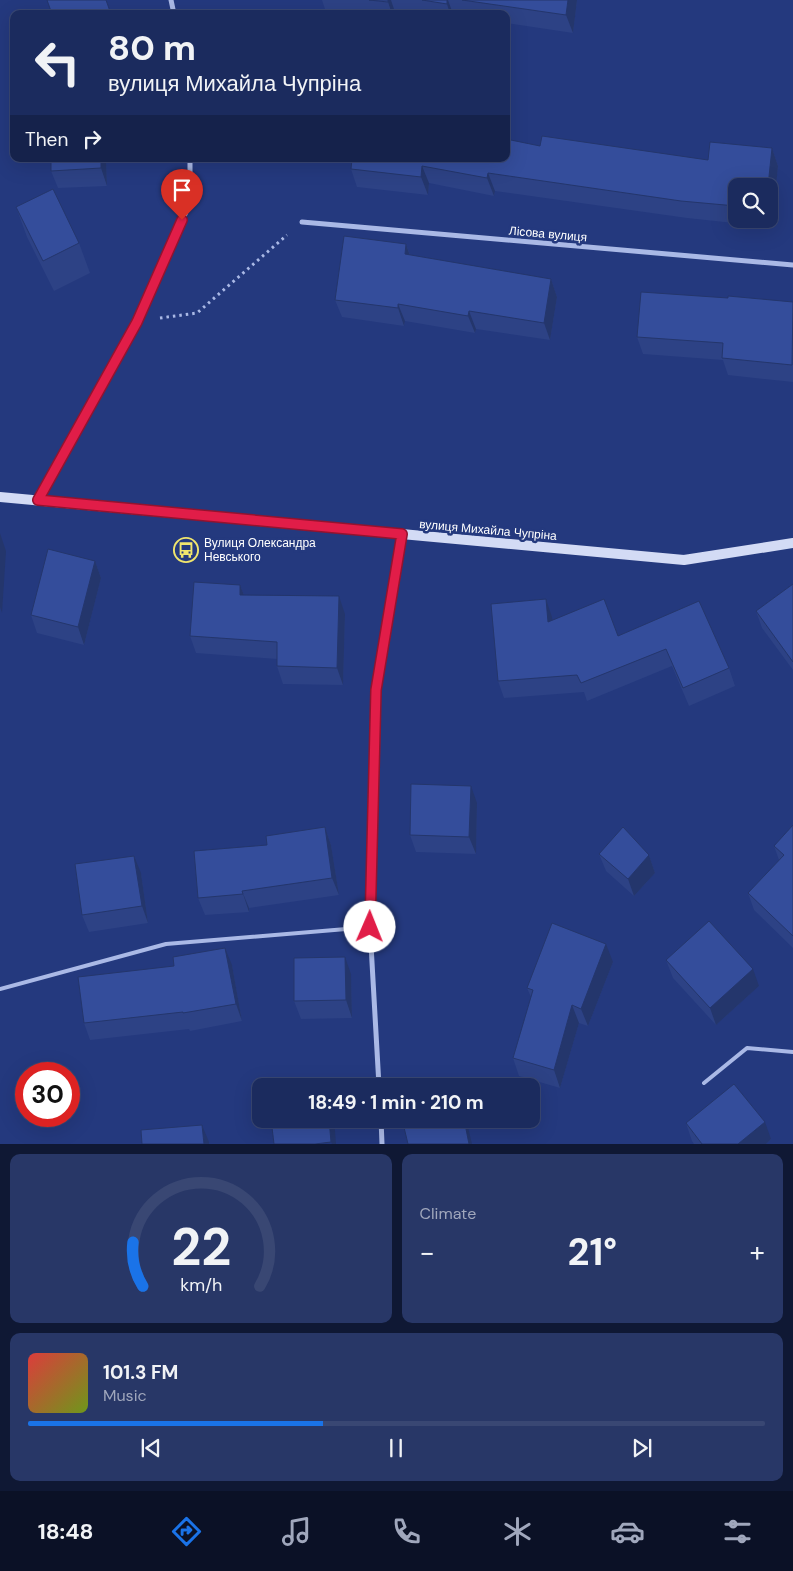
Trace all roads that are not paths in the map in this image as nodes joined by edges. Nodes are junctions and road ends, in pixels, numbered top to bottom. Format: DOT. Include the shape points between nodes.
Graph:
graph roads {
  1 [pos="190,162"];
  2 [pos="302,222"];
  3 [pos="793,265"];
  4 [pos="0,497"];
  5 [pos="38,500"];
  6 [pos="402,534"];
  7 [pos="793,543"];
  8 [pos="370,927"];
  9 [pos="0,989"];
  10 [pos="793,1052"];
  11 [pos="379,1078"];
  12 [pos="704,1083"];
  13 [pos="381,1128"];
  14 [pos="382,1144"];
  1 -- 5 [label="street" via="190,203 137,322"];
  2 -- 3 [label="street, Лісова вулиця"];
  4 -- 5 [label="main road, вулиця Михайла Чупріна"];
  5 -- 6 [label="main road, вулиця Михайла Чупріна"];
  6 -- 7 [label="main road, вулиця Михайла Чупріна" via="684,560"];
  6 -- 8 [label="street" via="376,690"];
  8 -- 9 [label="lane" via="166,944"];
  8 -- 11 [label="street"];
  10 -- 12 [label="lane" via="747,1048"];
  13 -- 14 [label="street"];
}
